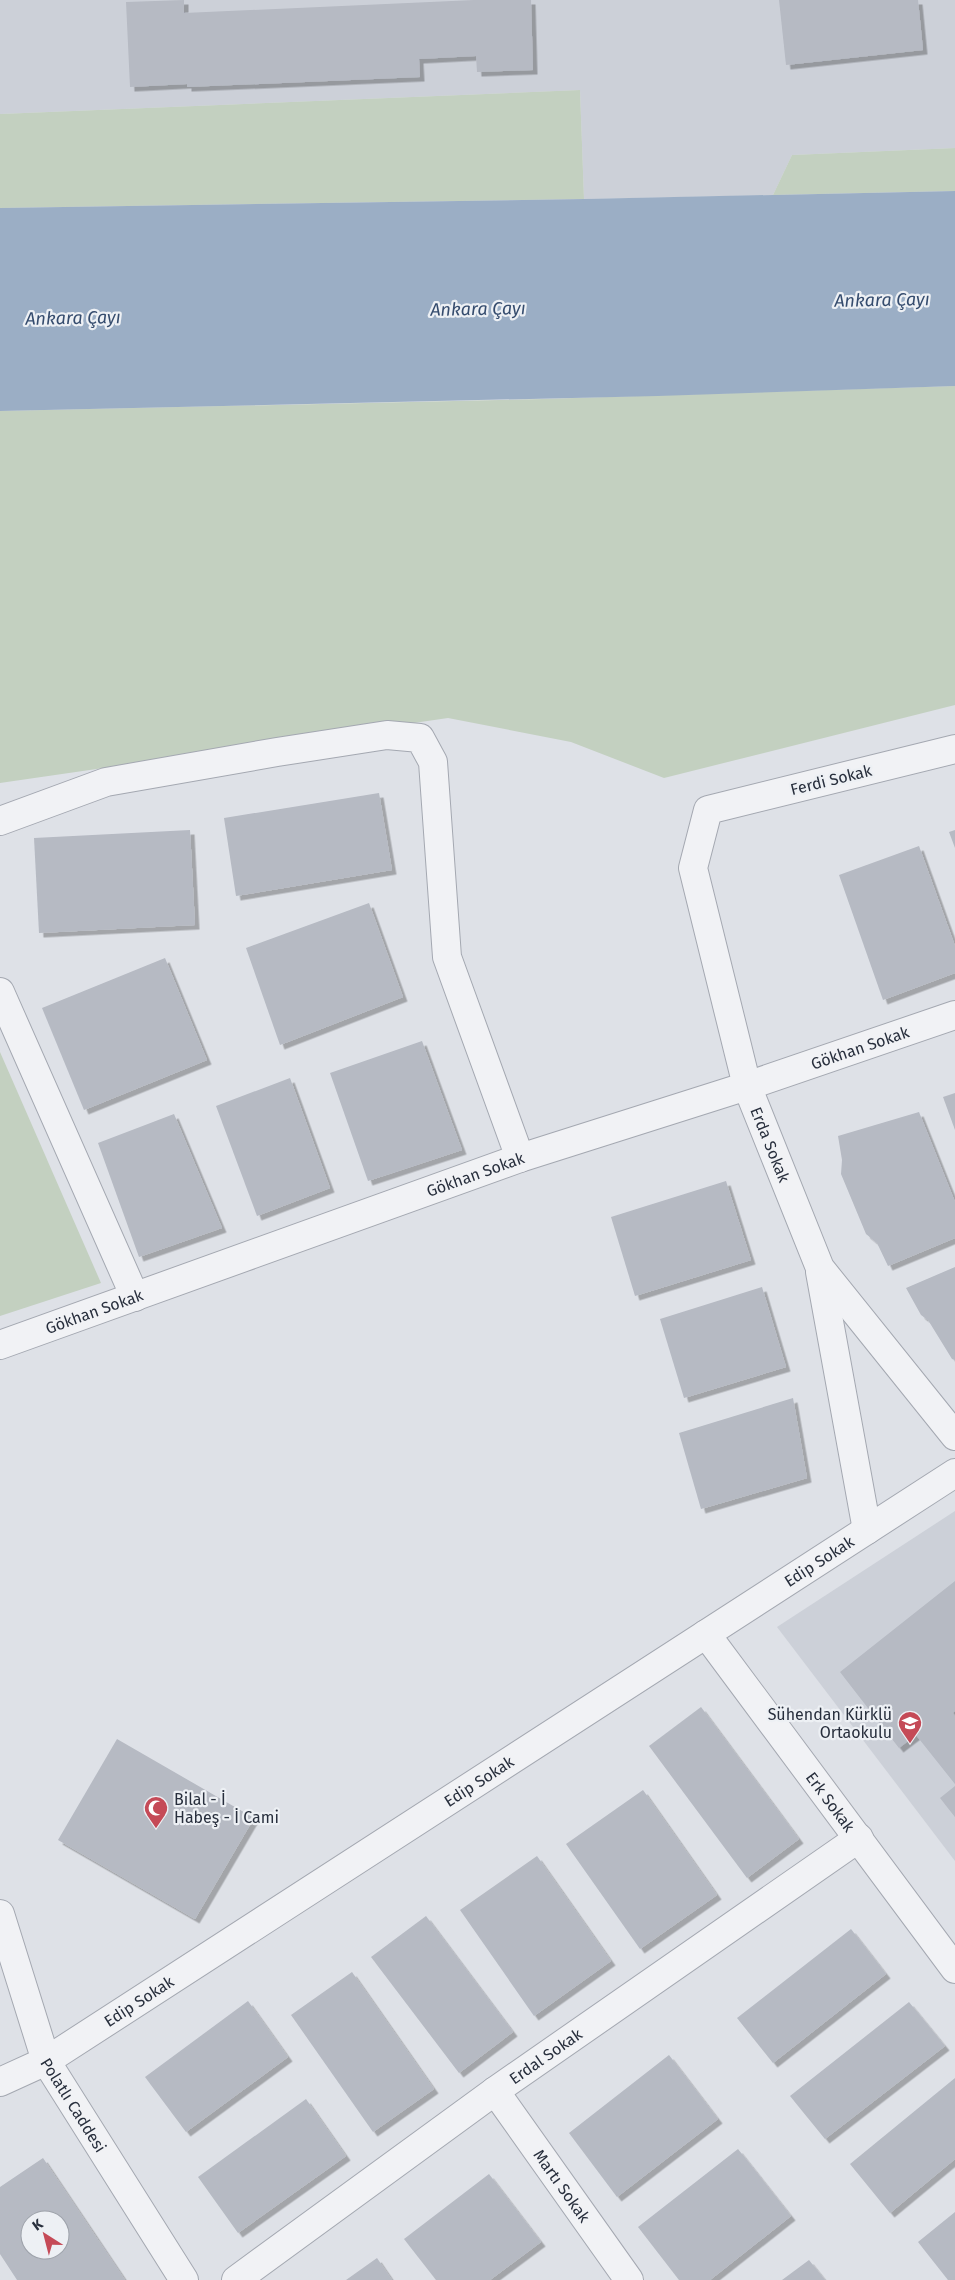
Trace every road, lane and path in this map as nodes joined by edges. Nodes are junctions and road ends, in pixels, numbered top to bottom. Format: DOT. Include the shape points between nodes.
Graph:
graph roads {
  1 [pos="955,749"];
  2 [pos="708,810"];
  3 [pos="0,821"];
  4 [pos="0,992"];
  5 [pos="955,1015"];
  6 [pos="747,1086"];
  7 [pos="520,1158"];
  8 [pos="820,1268"];
  9 [pos="135,1297"];
  10 [pos="0,1345"];
  11 [pos="955,1436"];
  12 [pos="955,1474"];
  13 [pos="867,1530"];
  14 [pos="706,1634"];
  15 [pos="858,1838"];
  16 [pos="0,1914"];
  17 [pos="955,1969"];
  18 [pos="46,2060"];
  19 [pos="0,2082"];
  20 [pos="495,2091"];
  21 [pos="184,2280"];
  22 [pos="236,2280"];
  23 [pos="628,2280"];
  1 -- 2 [label="street, Ferdi Sokak"];
  2 -- 6 [label="street, Erda Sokak" via="693,868"];
  3 -- 7 [label="street" via="106,782 387,735 420,738 433,762 447,956"];
  4 -- 9 [label="street"];
  5 -- 6 [label="street, Gökhan Sokak"];
  6 -- 7 [label="street, Gökhan Sokak"];
  6 -- 8 [label="street, Erda Sokak"];
  7 -- 9 [label="street, Gökhan Sokak"];
  8 -- 11 [label="street, Erda Sokak"];
  8 -- 13 [label="street"];
  9 -- 10 [label="street, Gökhan Sokak"];
  12 -- 13 [label="street, Edip Sokak"];
  13 -- 14 [label="street, Edip Sokak"];
  14 -- 15 [label="street, Erk Sokak"];
  14 -- 18 [label="street, Edip Sokak"];
  15 -- 17 [label="street, Erk Sokak"];
  15 -- 20 [label="street, Erdal Sokak"];
  16 -- 18 [label="street, Polatlı Caddesi"];
  18 -- 19 [label="street, Edip Sokak"];
  18 -- 21 [label="street, Polatlı Caddesi"];
  20 -- 22 [label="street, Erdal Sokak"];
  20 -- 23 [label="street, Martı Sokak"];
}
